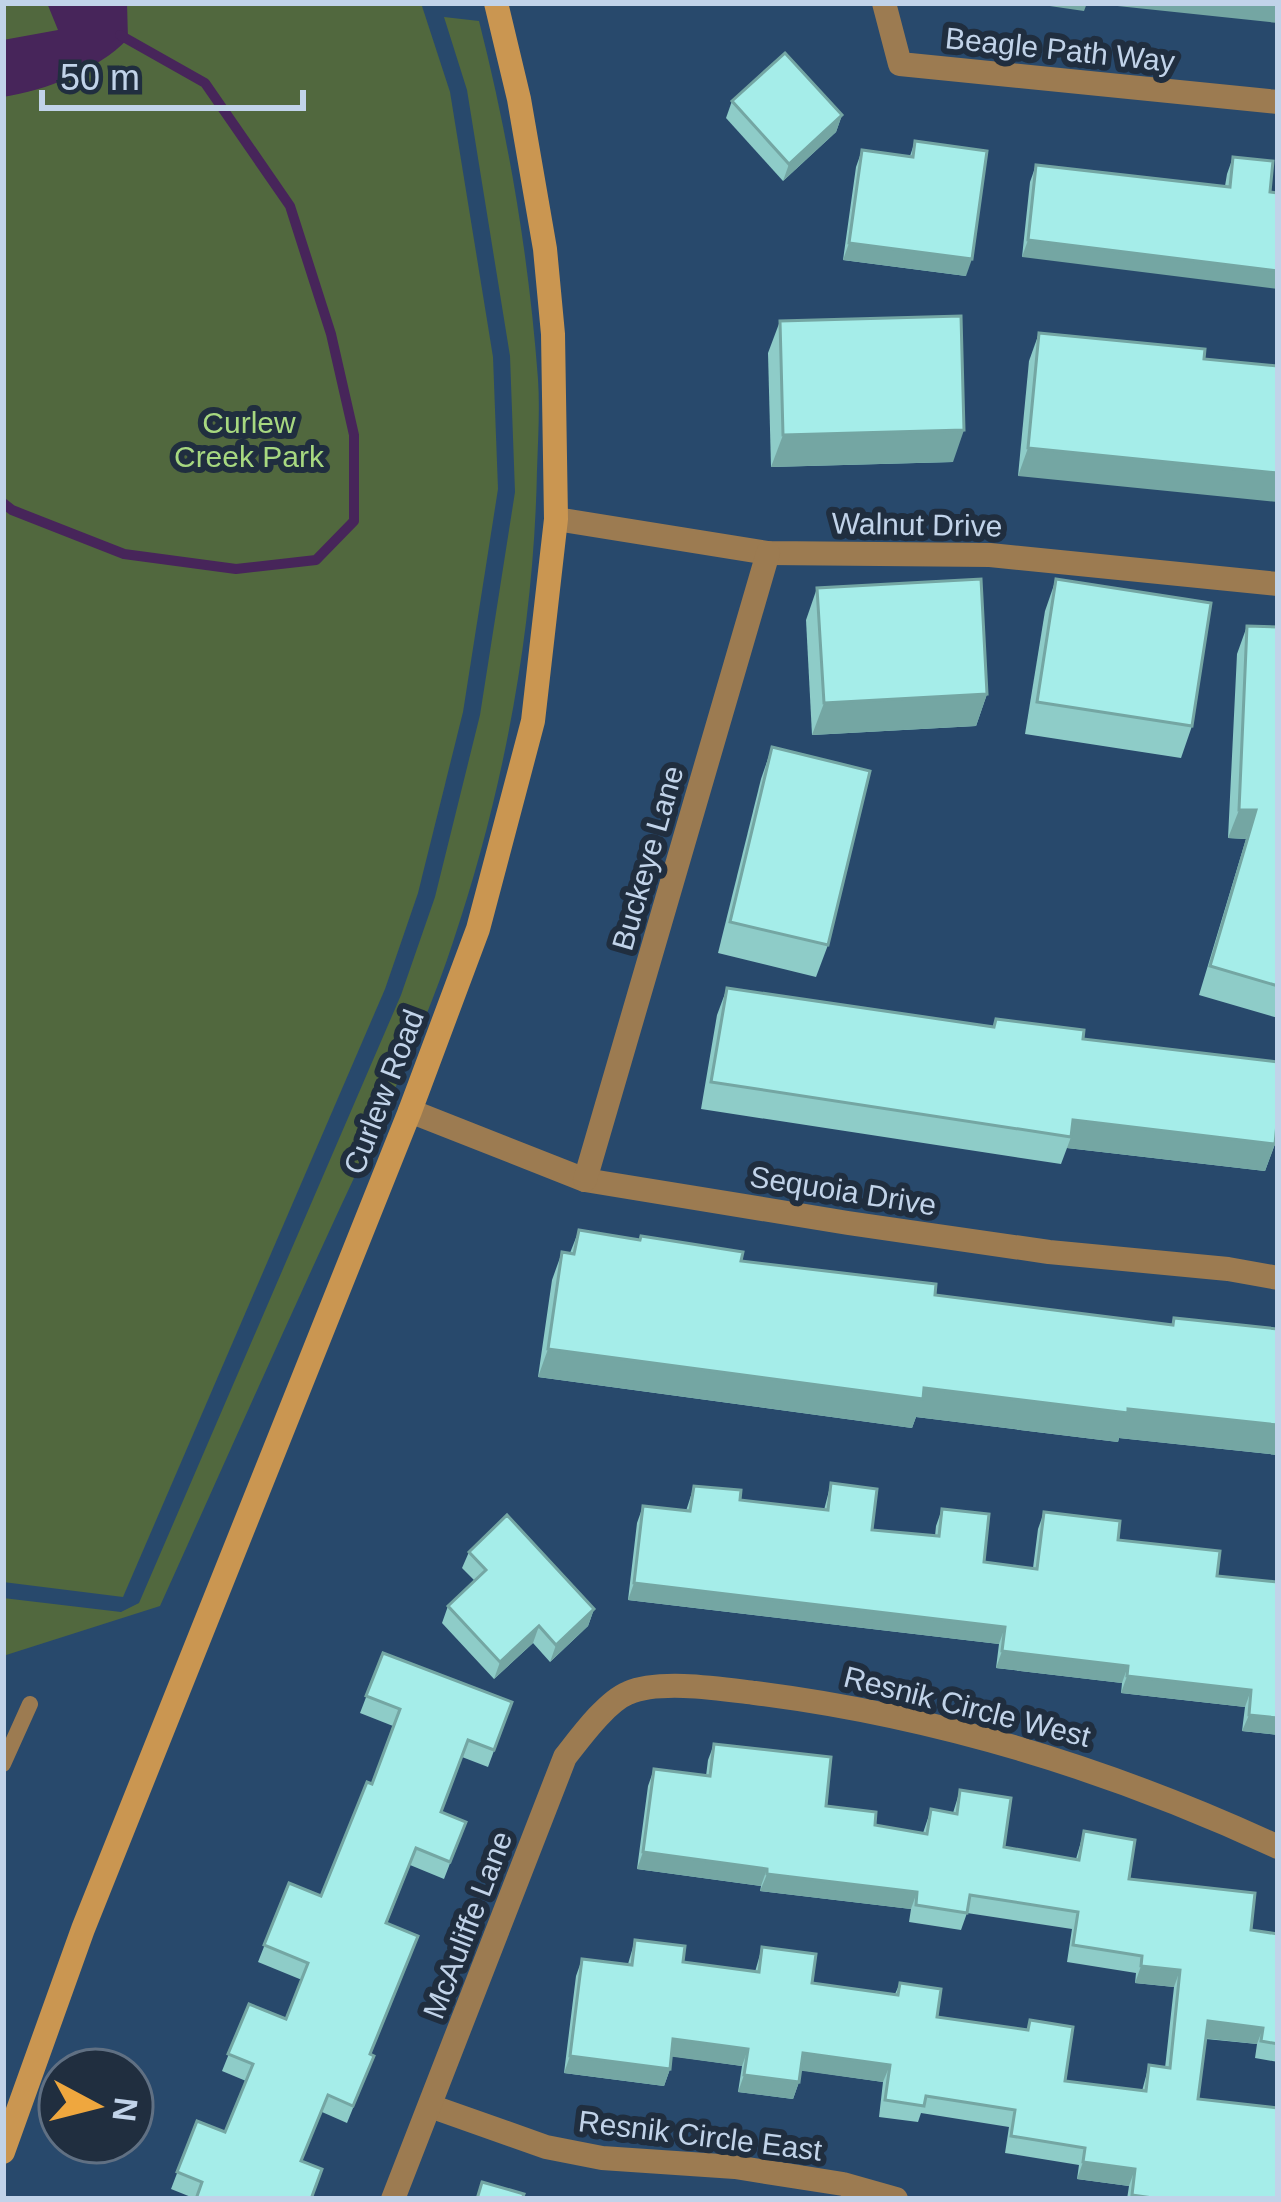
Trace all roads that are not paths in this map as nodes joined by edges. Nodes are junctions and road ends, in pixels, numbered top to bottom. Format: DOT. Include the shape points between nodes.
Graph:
graph roads {
  1 [pos="496,3"];
  2 [pos="884,3"];
  3 [pos="1278,102"];
  4 [pos="556,518"];
  5 [pos="768,553"];
  6 [pos="1278,584"];
  7 [pos="410,1112"];
  8 [pos="585,1180"];
  9 [pos="1278,1278"];
  10 [pos="628,1693"];
  11 [pos="29,1704"];
  12 [pos="3,1764"];
  13 [pos="1278,1847"];
  14 [pos="430,2105"];
  15 [pos="9,2118"];
  16 [pos="3,2152"];
  17 [pos="393,2199"];
  18 [pos="896,2199"];
  1 -- 4 [label="main road, Curlew Road" via="545,249"];
  2 -- 3 [label="street, Beagle Path Way" via="900,64"];
  4 -- 5 [label="street, Walnut Drive"];
  4 -- 7 [label="main road, Curlew Road" via="533,721 509,821"];
  5 -- 6 [label="street, Walnut Drive" via="990,555"];
  5 -- 8 [label="street, Buckeye Lane"];
  7 -- 8 [label="street, Sequoia Drive"];
  7 -- 15 [label="main road, Curlew Road"];
  8 -- 9 [label="street, Sequoia Drive" via="1049,1252"];
  10 -- 13 [label="street, Resnik Circle West" via="698,1686 849,1705 1073,1763"];
  10 -- 14 [label="street, McAuliffe Lane" via="565,1757"];
  11 -- 12 [label="lane"];
  14 -- 17 [label="street, McAuliffe Lane"];
  14 -- 18 [label="street, Resnik Circle East" via="602,2158 735,2167"];
  15 -- 16 [label="main road, Curlew Road"];
}
